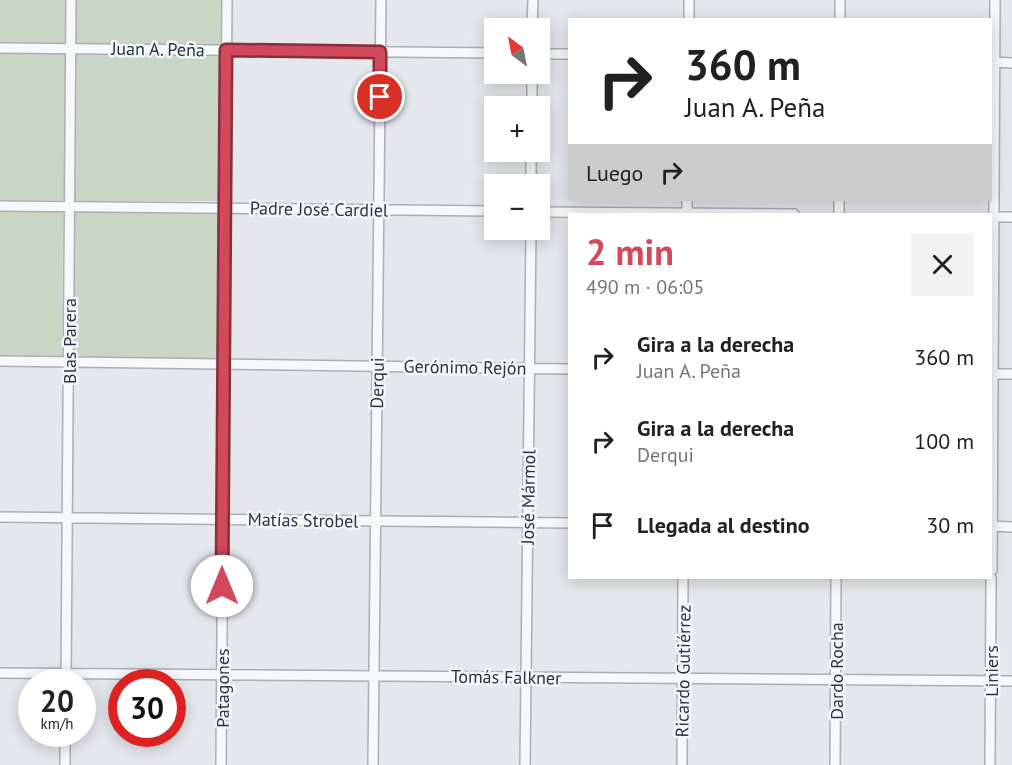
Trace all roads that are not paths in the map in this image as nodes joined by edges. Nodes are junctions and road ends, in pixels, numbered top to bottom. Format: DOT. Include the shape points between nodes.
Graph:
graph roads {
  1 [pos="71,0"];
  2 [pos="227,0"];
  3 [pos="381,0"];
  4 [pos="533,0"];
  5 [pos="689,0"];
  6 [pos="840,0"];
  7 [pos="995,0"];
  8 [pos="532,18"];
  9 [pos="689,18"];
  10 [pos="840,18"];
  11 [pos="0,48"];
  12 [pos="70,48"];
  13 [pos="226,50"];
  14 [pos="380,52"];
  15 [pos="484,53"];
  16 [pos="550,54"];
  17 [pos="568,54"];
  18 [pos="993,62"];
  19 [pos="1012,63"];
  20 [pos="0,206"];
  21 [pos="70,206"];
  22 [pos="226,208"];
  23 [pos="379,210"];
  24 [pos="484,211"];
  25 [pos="550,212"];
  26 [pos="614,213"];
  27 [pos="993,217"];
  28 [pos="1012,217"];
  29 [pos="531,240"];
  30 [pos="0,361"];
  31 [pos="69,362"];
  32 [pos="224,364"];
  33 [pos="377,366"];
  34 [pos="529,368"];
  35 [pos="568,369"];
  36 [pos="992,374"];
  37 [pos="1012,374"];
  38 [pos="0,517"];
  39 [pos="67,518"];
  40 [pos="223,519"];
  41 [pos="376,521"];
  42 [pos="528,522"];
  43 [pos="568,523"];
  44 [pos="992,526"];
  45 [pos="1012,526"];
  46 [pos="992,570"];
  47 [pos="684,579"];
  48 [pos="836,579"];
  49 [pos="992,579"];
  50 [pos="66,669"];
  51 [pos="0,673"];
  52 [pos="18,674"];
  53 [pos="222,675"];
  54 [pos="374,676"];
  55 [pos="96,677"];
  56 [pos="526,678"];
  57 [pos="683,679"];
  58 [pos="836,680"];
  59 [pos="991,681"];
  60 [pos="1012,681"];
  61 [pos="66,747"];
  62 [pos="65,765"];
  63 [pos="221,765"];
  64 [pos="373,765"];
  65 [pos="525,765"];
  66 [pos="681,765"];
  67 [pos="835,765"];
  68 [pos="990,765"];
  1 -- 12 [label="street, Blas Parera"];
  2 -- 13 [label="street, Patagones"];
  3 -- 14 [label="street, Derqui"];
  4 -- 8 [label="street"];
  5 -- 9 [label="street"];
  6 -- 10 [label="street"];
  7 -- 18 [label="street"];
  11 -- 12 [label="street, Juan A. Peña"];
  12 -- 13 [label="street, Juan A. Peña"];
  12 -- 21 [label="street, Blas Parera"];
  13 -- 14 [label="street, Juan A. Peña"];
  13 -- 22 [label="street, Patagones"];
  14 -- 15 [label="street, Juan A. Peña"];
  14 -- 23 [label="street, Derqui"];
  16 -- 17 [label="street"];
  18 -- 19 [label="street"];
  18 -- 27 [label="street"];
  20 -- 21 [label="street, Padre José Cardiel"];
  21 -- 22 [label="street, Padre José Cardiel"];
  21 -- 31 [label="street, Blas Parera"];
  22 -- 23 [label="street, Padre José Cardiel"];
  22 -- 32 [label="street, Patagones"];
  23 -- 24 [label="street, Padre José Cardiel"];
  23 -- 33 [label="street, Derqui"];
  25 -- 26 [label="street"];
  27 -- 28 [label="street"];
  27 -- 36 [label="street"];
  29 -- 34 [label="street, José Mármol"];
  30 -- 31 [label="street, Gerónimo Rejón"];
  31 -- 32 [label="street, Gerónimo Rejón"];
  31 -- 39 [label="street, Blas Parera"];
  32 -- 33 [label="street, Gerónimo Rejón"];
  32 -- 40 [label="street, Patagones"];
  33 -- 34 [label="street, Gerónimo Rejón"];
  33 -- 41 [label="street, Derqui"];
  34 -- 35 [label="street, Gerónimo Rejón"];
  34 -- 42 [label="street, José Mármol"];
  36 -- 37 [label="street"];
  36 -- 44 [label="street"];
  38 -- 39 [label="street, Matías Strobel"];
  39 -- 40 [label="street, Matías Strobel"];
  39 -- 50 [label="street, Blas Parera"];
  40 -- 41 [label="street, Matías Strobel"];
  40 -- 53 [label="street, Patagones"];
  41 -- 42 [label="street, Matías Strobel"];
  41 -- 54 [label="street, Derqui"];
  42 -- 43 [label="street, Matías Strobel"];
  42 -- 56 [label="street, José Mármol"];
  44 -- 45 [label="street"];
  44 -- 46 [label="street"];
  47 -- 57 [label="street, Ricardo Gutiérrez"];
  48 -- 58 [label="street, Dardo Rocha"];
  49 -- 59 [label="street, Liniers"];
  51 -- 52 [label="street, Tomás Falkner"];
  53 -- 54 [label="street, Tomás Falkner"];
  53 -- 55 [label="street, Tomás Falkner"];
  53 -- 63 [label="street, Patagones"];
  54 -- 56 [label="street, Tomás Falkner"];
  54 -- 64 [label="street, Derqui"];
  56 -- 57 [label="street, Tomás Falkner"];
  56 -- 65 [label="street, José Mármol"];
  57 -- 58 [label="street, Tomás Falkner"];
  57 -- 66 [label="street, Ricardo Gutiérrez"];
  58 -- 59 [label="street, Tomás Falkner"];
  58 -- 67 [label="street, Dardo Rocha"];
  59 -- 60 [label="street, Tomás Falkner"];
  59 -- 68 [label="street, Liniers"];
  61 -- 62 [label="street"];
}
